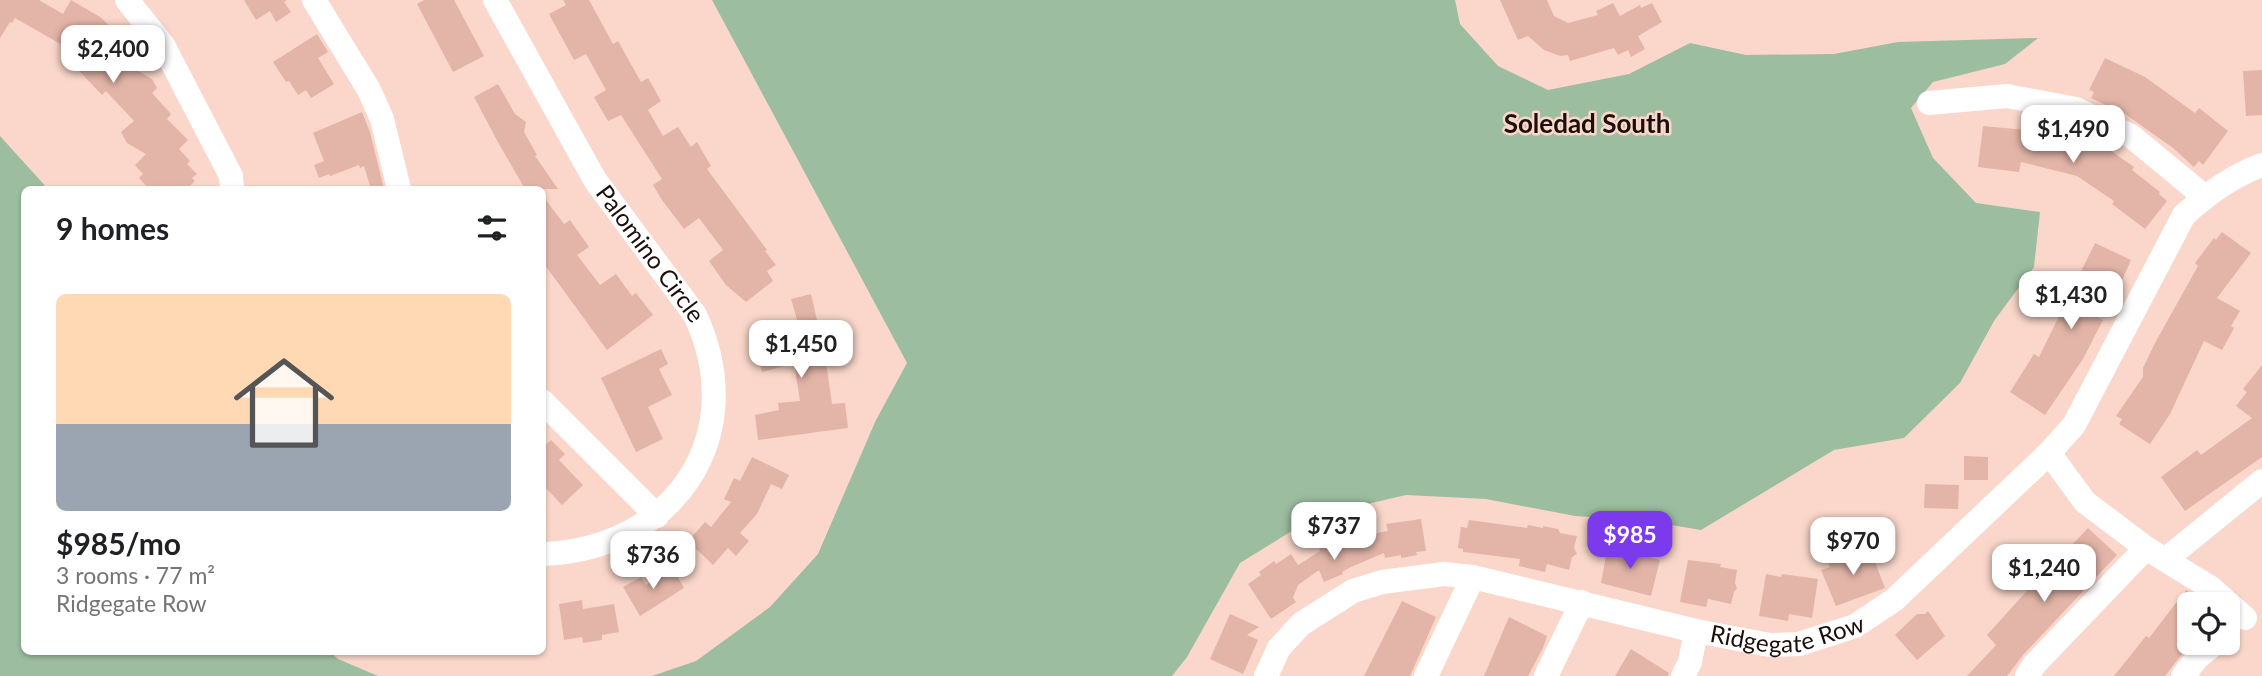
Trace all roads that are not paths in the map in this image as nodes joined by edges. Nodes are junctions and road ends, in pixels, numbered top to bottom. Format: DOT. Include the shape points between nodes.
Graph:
graph roads {
  1 [pos="127,0"];
  2 [pos="314,0"];
  3 [pos="495,0"];
  4 [pos="1928,103"];
  5 [pos="2262,164"];
  6 [pos="232,186"];
  7 [pos="398,186"];
  8 [pos="2205,197"];
  9 [pos="546,405"];
  10 [pos="2049,453"];
  11 [pos="2262,481"];
  12 [pos="657,516"];
  13 [pos="2156,553"];
  14 [pos="546,554"];
  15 [pos="1473,577"];
  16 [pos="1582,602"];
  17 [pos="2245,621"];
  18 [pos="1696,631"];
  19 [pos="2201,655"];
  20 [pos="1266,676"];
  21 [pos="1426,676"];
  22 [pos="1546,676"];
  23 [pos="1683,676"];
  24 [pos="2027,676"];
  25 [pos="2183,676"];
  1 -- 6 [label="street" via="163,45 231,176"];
  2 -- 7 [label="street" via="369,90 382,119"];
  3 -- 12 [label="street, Palomino Circle" via="595,180 695,315 707,343 715,392 709,432 695,469"];
  4 -- 8 [label="street" via="2007,96 2076,109 2131,136"];
  5 -- 8 [label="street, Ridgegate Row"];
  8 -- 10 [label="street, Ridgegate Row" via="2185,215 2074,425"];
  9 -- 12 [label="street"];
  10 -- 13 [label="street" via="2085,502"];
  10 -- 18 [label="street, Ridgegate Row" via="1894,600 1855,626 1799,644 1770,645"];
  11 -- 13 [label="street"];
  12 -- 14 [label="street, Palomino Circle" via="601,545"];
  13 -- 17 [label="street" via="2211,588"];
  13 -- 24 [label="street"];
  15 -- 16 [label="street, Ridgegate Row"];
  15 -- 20 [label="street, Ridgegate Row" via="1444,574 1382,582 1353,591 1301,624 1279,648"];
  15 -- 21 [label="street"];
  16 -- 18 [label="street, Ridgegate Row"];
  16 -- 22 [label="street"];
  18 -- 23 [label="street"];
  19 -- 25 [label="street"];
}
